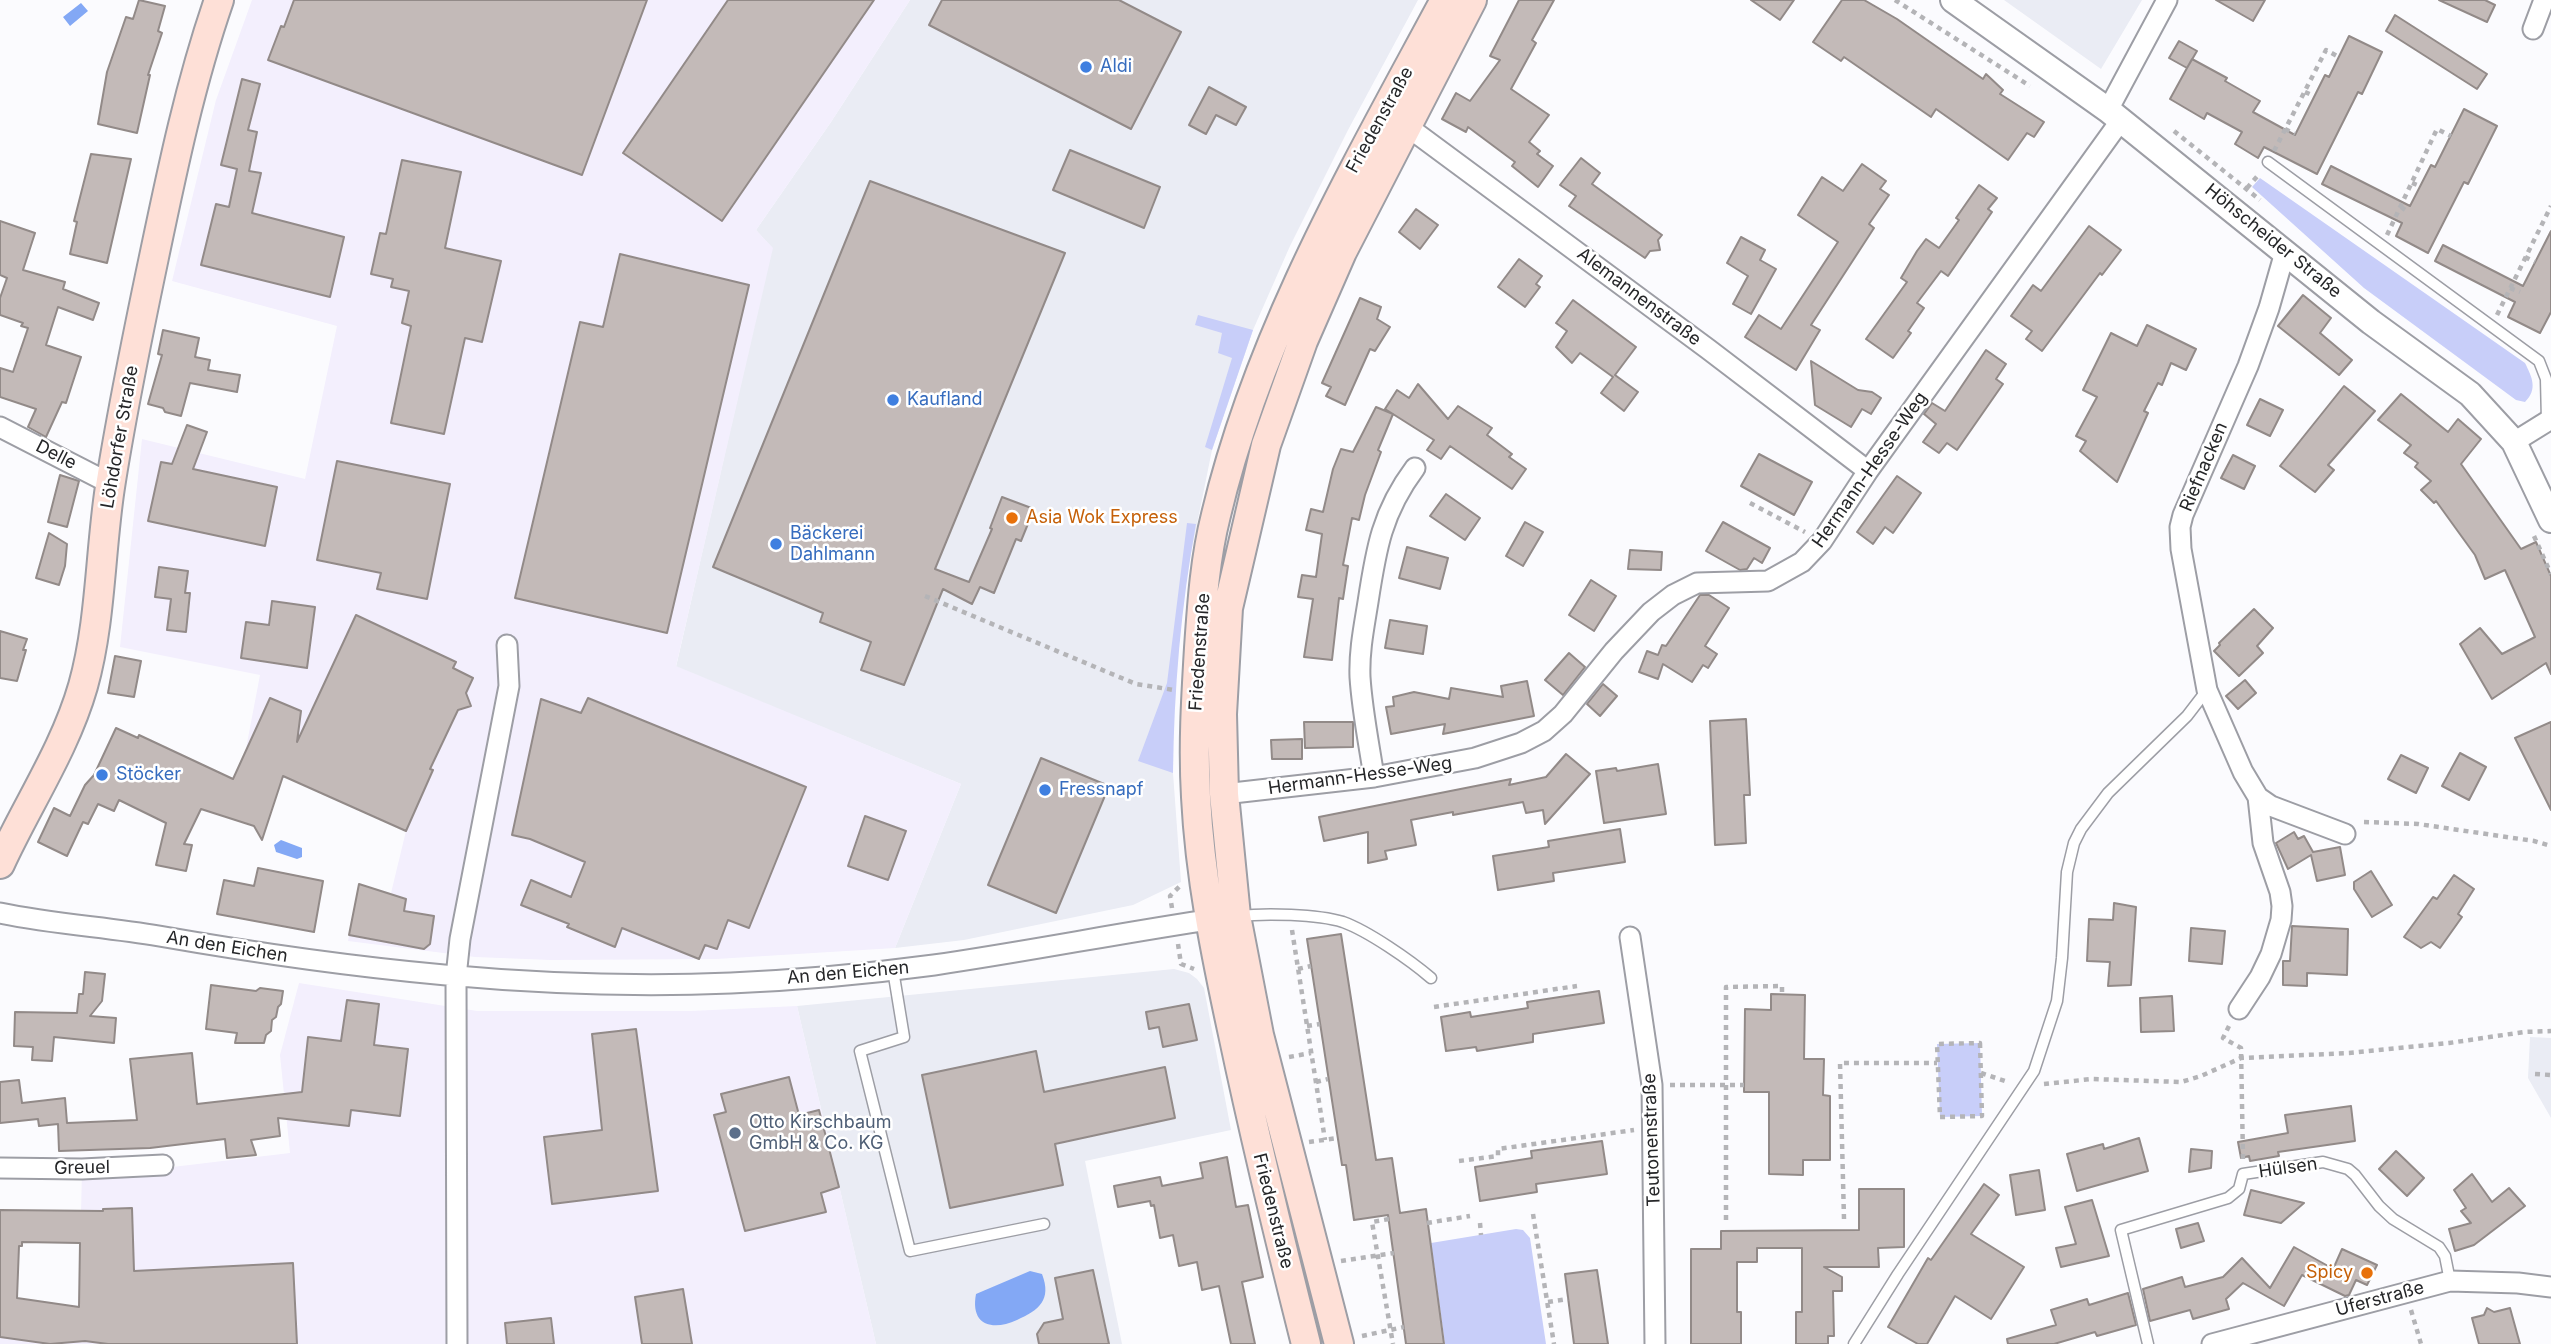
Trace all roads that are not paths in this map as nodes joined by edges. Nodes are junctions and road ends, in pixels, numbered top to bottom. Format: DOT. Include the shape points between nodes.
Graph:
graph roads {
  1 [pos="219,0"];
  2 [pos="1446,0"];
  3 [pos="1472,0"];
  4 [pos="1952,0"];
  5 [pos="2167,0"];
  6 [pos="2544,0"];
  7 [pos="2533,29"];
  8 [pos="2115,115"];
  9 [pos="1408,127"];
  10 [pos="2268,162"];
  11 [pos="2286,252"];
  12 [pos="2549,421"];
  13 [pos="0,427"];
  14 [pos="2514,442"];
  15 [pos="1415,468"];
  16 [pos="1868,471"];
  17 [pos="111,484"];
  18 [pos="2551,520"];
  19 [pos="507,645"];
  20 [pos="2207,690"];
  21 [pos="1374,777"];
  22 [pos="1224,794"];
  23 [pos="2258,797"];
  24 [pos="2345,834"];
  25 [pos="0,864"];
  26 [pos="0,913"];
  27 [pos="1223,918"];
  28 [pos="1630,937"];
  29 [pos="893,970"];
  30 [pos="456,977"];
  31 [pos="1431,978"];
  32 [pos="2239,1009"];
  33 [pos="163,1165"];
  34 [pos="0,1168"];
  35 [pos="1044,1224"];
  36 [pos="2450,1281"];
  37 [pos="2551,1287"];
  38 [pos="1348,1340"];
  39 [pos="457,1344"];
  40 [pos="1306,1344"];
  41 [pos="1655,1344"];
  42 [pos="1854,1344"];
  43 [pos="2148,1344"];
  44 [pos="2212,1344"];
  1 -- 17 [label="main road, Löhdorfer Straße" via="167,193"];
  2 -- 27 [label="main road, Friedenstraße" via="1338,199 1276,329 1215,517 1203,598 1195,715 1196,796"];
  3 -- 9 [label="main road, Friedenstraße"];
  4 -- 8 [label="street, Höhscheider Straße"];
  5 -- 8 [label="street, Hermann-Hesse-Weg"];
  6 -- 7 [label="street"];
  8 -- 11 [label="street, Höhscheider Straße"];
  8 -- 16 [label="street, Hermann-Hesse-Weg"];
  9 -- 16 [label="street, Alemannenstraße"];
  9 -- 22 [label="main road, Friedenstraße" via="1336,265 1266,445 1228,608 1222,714"];
  10 -- 12 [label="lane" via="2539,361 2546,379"];
  11 -- 14 [label="street, Höhscheider Straße" via="2470,394"];
  11 -- 20 [label="street, Riefnacken" via="2248,366 2181,521 2181,549"];
  12 -- 14 [label="street"];
  13 -- 17 [label="street, Delle"];
  14 -- 18 [label="street, Höhscheider Straße"];
  15 -- 21 [label="street" via="1394,500 1377,541 1362,639 1362,692"];
  16 -- 21 [label="street, Hermann-Hesse-Weg" via="1822,541 1802,562 1758,582 1697,583 1660,603 1563,714 1538,735 1475,758"];
  17 -- 25 [label="main road, Löhdorfer Straße" via="83,686 64,736"];
  19 -- 30 [label="street" via="509,686"];
  20 -- 23 [label="street, Riefnacken"];
  20 -- 42 [label="lane" via="2187,716 2108,793 2081,829 2065,883 2057,1001 2034,1071"];
  21 -- 22 [label="street, Hermann-Hesse-Weg"];
  22 -- 27 [label="main road, Friedenstraße"];
  23 -- 24 [label="street"];
  23 -- 32 [label="street, Riefnacken" via="2263,843 2280,892 2281,920 2260,977"];
  26 -- 30 [label="street, An den Eichen"];
  27 -- 29 [label="street, An den Eichen"];
  27 -- 31 [label="lane" via="1261,914 1343,922"];
  27 -- 38 [label="main road, Friedenstraße"];
  27 -- 40 [label="main road, Friedenstraße" via="1249,1114"];
  28 -- 41 [label="street, Teutonenstraße" via="1652,1084"];
  29 -- 30 [label="street, An den Eichen" via="730,983 566,983"];
  29 -- 35 [label="lane" via="904,1037 860,1051 910,1251"];
  30 -- 39 [label="street"];
  33 -- 34 [label="street, Greuel"];
  36 -- 37 [label="street, Uferstraße"];
  36 -- 43 [label="lane, Hülsen" via="2439,1247 2393,1219 2348,1169 2323,1162 2244,1174 2239,1189 2228,1198 2121,1230"];
  36 -- 44 [label="street, Uferstraße"];
}
